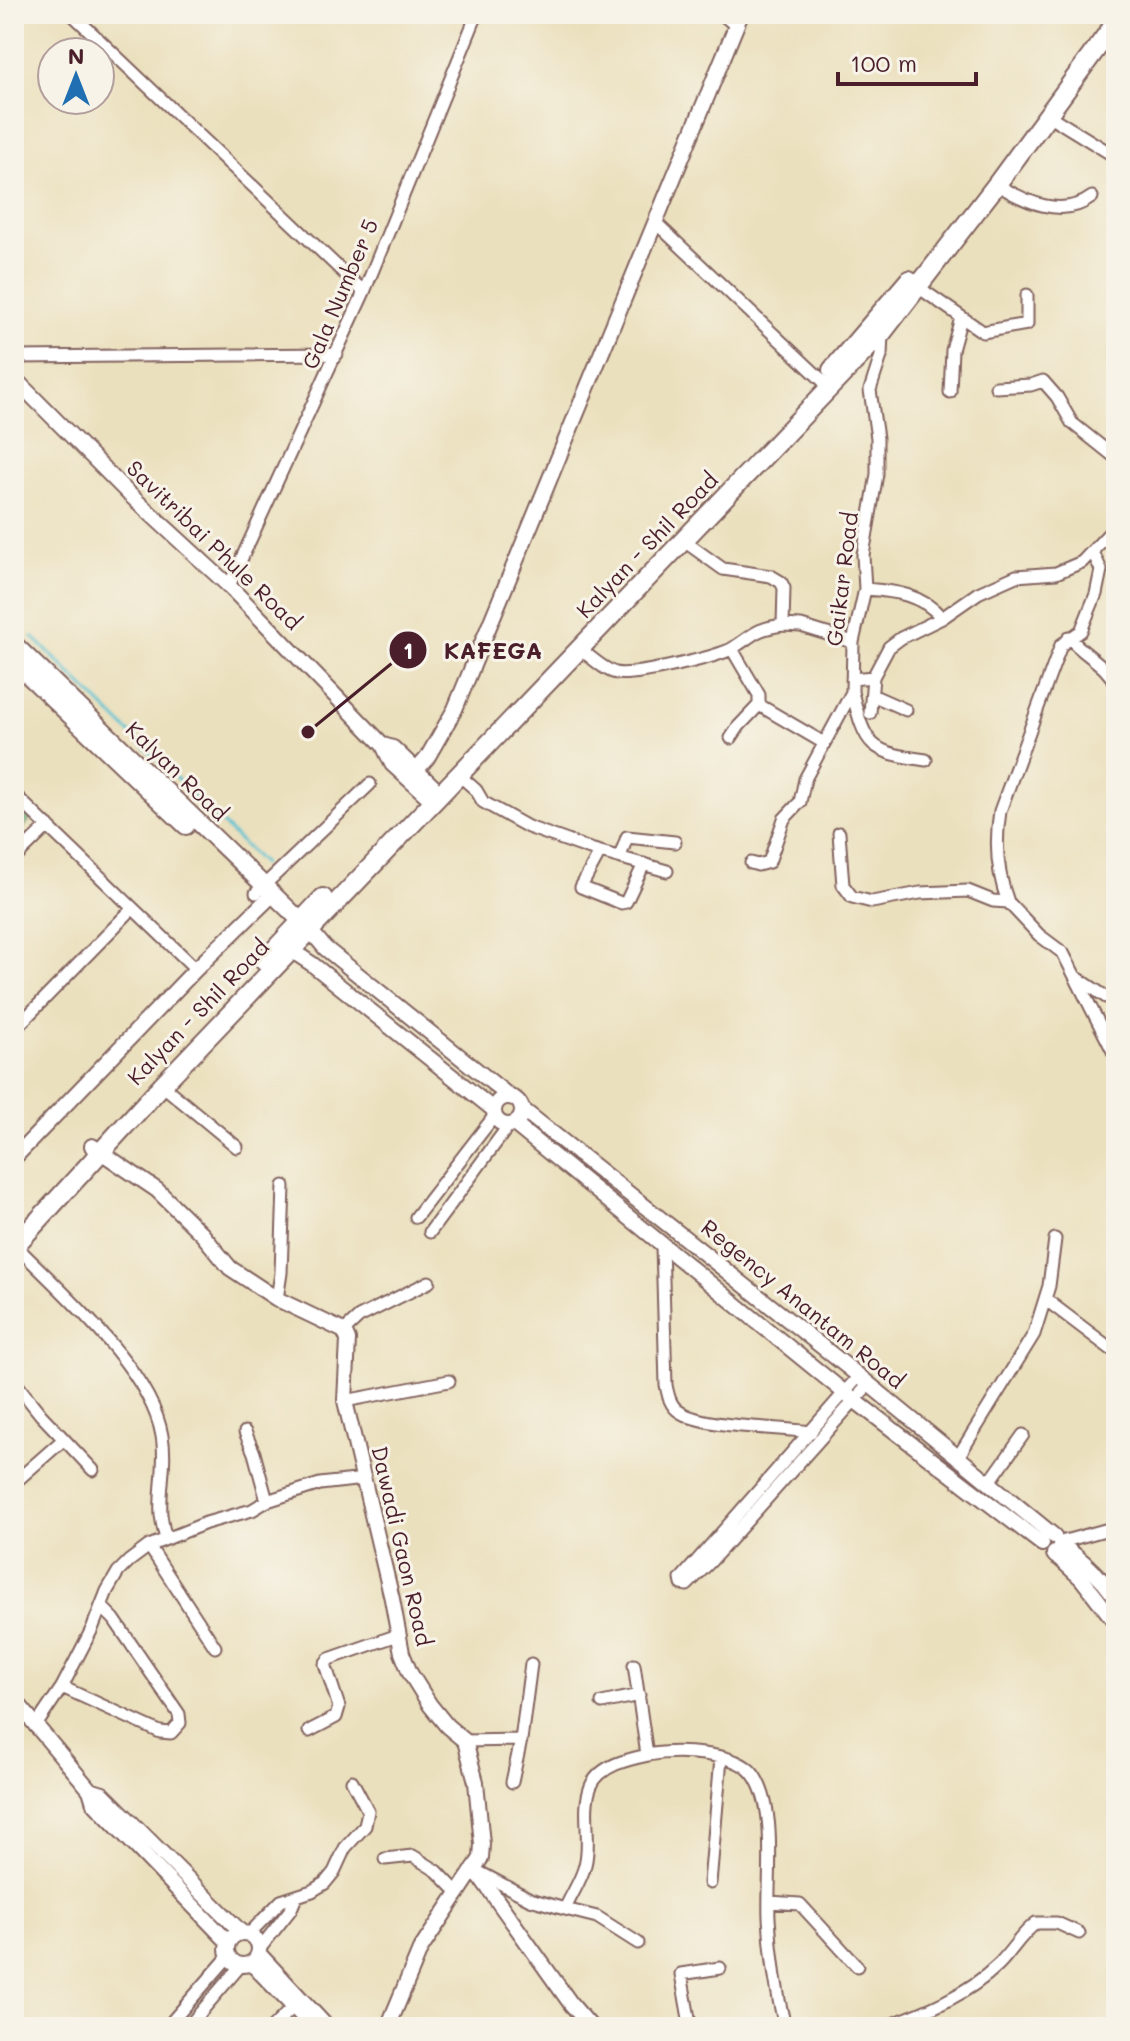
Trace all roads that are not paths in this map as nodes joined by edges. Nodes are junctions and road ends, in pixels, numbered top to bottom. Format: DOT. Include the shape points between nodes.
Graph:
graph roads {
  1 [pos="72,14"];
  2 [pos="477,14"];
  3 [pos="722,14"];
  4 [pos="738,20"];
  5 [pos="1112,26"];
  6 [pos="1048,115"];
  7 [pos="1116,157"];
  8 [pos="997,184"];
  9 [pos="1092,197"];
  10 [pos="655,222"];
  11 [pos="918,287"];
  12 [pos="364,292"];
  13 [pos="1027,295"];
  14 [pos="961,318"];
  15 [pos="877,328"];
  16 [pos="337,354"];
  17 [pos="14,357"];
  18 [pos="14,378"];
  19 [pos="823,381"];
  20 [pos="996,387"];
  21 [pos="950,392"];
  22 [pos="1116,458"];
  23 [pos="1116,526"];
  24 [pos="684,541"];
  25 [pos="1093,552"];
  26 [pos="642,575"];
  27 [pos="229,586"];
  28 [pos="865,589"];
  29 [pos="942,618"];
  30 [pos="783,625"];
  31 [pos="1065,641"];
  32 [pos="853,642"];
  33 [pos="14,644"];
  34 [pos="580,649"];
  35 [pos="732,649"];
  36 [pos="14,662"];
  37 [pos="873,677"];
  38 [pos="852,685"];
  39 [pos="1116,685"];
  40 [pos="872,695"];
  41 [pos="759,705"];
  42 [pos="906,710"];
  43 [pos="870,713"];
  44 [pos="731,738"];
  45 [pos="824,743"];
  46 [pos="926,760"];
  47 [pos="413,774"];
  48 [pos="459,775"];
  49 [pos="370,784"];
  50 [pos="14,794"];
  51 [pos="434,794"];
  52 [pos="48,826"];
  53 [pos="839,833"];
  54 [pos="675,842"];
  55 [pos="600,852"];
  56 [pos="620,857"];
  57 [pos="14,859"];
  58 [pos="751,863"];
  59 [pos="644,864"];
  60 [pos="667,871"];
  61 [pos="265,894"];
  62 [pos="1008,902"];
  63 [pos="132,909"];
  64 [pos="300,933"];
  65 [pos="325,948"];
  66 [pos="312,964"];
  67 [pos="196,969"];
  68 [pos="1076,977"];
  69 [pos="1116,1000"];
  70 [pos="404,1011"];
  71 [pos="391,1027"];
  72 [pos="14,1030"];
  73 [pos="1116,1057"];
  74 [pos="162,1085"];
  75 [pos="510,1097"];
  76 [pos="522,1109"];
  77 [pos="495,1112"];
  78 [pos="512,1125"];
  79 [pos="237,1147"];
  80 [pos="95,1149"];
  81 [pos="14,1158"];
  82 [pos="600,1169"];
  83 [pos="586,1184"];
  84 [pos="284,1186"];
  85 [pos="652,1211"];
  86 [pos="416,1217"];
  87 [pos="638,1226"];
  88 [pos="430,1232"];
  89 [pos="1055,1239"];
  90 [pos="14,1240"];
  91 [pos="662,1245"];
  92 [pos="429,1282"];
  93 [pos="277,1299"];
  94 [pos="1045,1299"];
  95 [pos="344,1331"];
  96 [pos="1111,1349"];
  97 [pos="864,1380"];
  98 [pos="14,1381"];
  99 [pos="449,1381"];
  100 [pos="850,1397"];
  101 [pos="345,1401"];
  102 [pos="245,1432"];
  103 [pos="811,1432"];
  104 [pos="1023,1435"];
  105 [pos="64,1439"];
  106 [pos="958,1457"];
  107 [pos="93,1470"];
  108 [pos="364,1479"];
  109 [pos="14,1483"];
  110 [pos="989,1483"];
  111 [pos="267,1501"];
  112 [pos="1116,1527"];
  113 [pos="166,1539"];
  114 [pos="149,1546"];
  115 [pos="1055,1546"];
  116 [pos="1116,1598"];
  117 [pos="101,1606"];
  118 [pos="1116,1623"];
  119 [pos="398,1635"];
  120 [pos="215,1647"];
  121 [pos="531,1664"];
  122 [pos="634,1665"];
  123 [pos="62,1687"];
  124 [pos="639,1695"];
  125 [pos="14,1699"];
  126 [pos="602,1703"];
  127 [pos="35,1727"];
  128 [pos="309,1731"];
  129 [pos="521,1740"];
  130 [pos="465,1741"];
  131 [pos="647,1755"];
  132 [pos="721,1758"];
  133 [pos="352,1781"];
  134 [pos="512,1782"];
  135 [pos="385,1859"];
  136 [pos="477,1870"];
  137 [pos="178,1879"];
  138 [pos="710,1883"];
  139 [pos="459,1894"];
  140 [pos="296,1897"];
  141 [pos="769,1902"];
  142 [pos="565,1909"];
  143 [pos="1079,1933"];
  144 [pos="246,1934"];
  145 [pos="638,1943"];
  146 [pos="245,1955"];
  147 [pos="857,1966"];
  148 [pos="720,1968"];
  149 [pos="297,2003"];
  150 [pos="167,2027"];
  151 [pos="188,2027"];
  152 [pos="273,2027"];
  153 [pos="313,2027"];
  154 [pos="327,2027"];
  155 [pos="388,2027"];
  156 [pos="591,2027"];
  157 [pos="680,2027"];
  158 [pos="785,2027"];
  159 [pos="884,2027"];
  1 -- 12 [label="street"];
  2 -- 12 [label="street, Gala Number 5"];
  3 -- 4 [label="street"];
  4 -- 10 [label="street"];
  5 -- 6 [label="main road, Kalyan - Shil Road"];
  5 -- 15 [label="main road, Kalyan - Shil Road"];
  6 -- 7 [label="street"];
  6 -- 8 [label="main road, Kalyan - Shil Road"];
  8 -- 9 [label="street" via="1012,195 1052,207 1082,204"];
  8 -- 11 [label="main road, Kalyan - Shil Road"];
  10 -- 19 [label="street"];
  10 -- 47 [label="street" via="455,709"];
  11 -- 14 [label="street"];
  11 -- 15 [label="main road, Kalyan - Shil Road"];
  12 -- 16 [label="street, Gala Number 5"];
  13 -- 14 [label="street" via="1027,324 983,332"];
  14 -- 21 [label="street" via="952,350"];
  15 -- 19 [label="main road, Kalyan - Shil Road"];
  15 -- 24 [label="main road, Kalyan - Shil Road"];
  15 -- 28 [label="street, Gaikar Road" via="881,356 870,390 878,456 863,555"];
  16 -- 17 [label="street"];
  16 -- 27 [label="street, Gala Number 5"];
  18 -- 27 [label="street, Savitribai Phule Road"];
  19 -- 26 [label="main road, Kalyan - Shil Road"];
  20 -- 22 [label="street" via="1043,381 1072,423"];
  23 -- 25 [label="street"];
  24 -- 26 [label="main road, Kalyan - Shil Road"];
  24 -- 30 [label="street" via="723,569 781,582"];
  25 -- 29 [label="street" via="1056,573 1016,576"];
  25 -- 31 [label="street" via="1101,570 1096,594 1081,631"];
  26 -- 34 [label="main road, Kalyan - Shil Road"];
  26 -- 51 [label="main road, Kalyan - Shil Road"];
  27 -- 47 [label="street, Savitribai Phule Road"];
  28 -- 29 [label="street" via="897,591"];
  28 -- 32 [label="street, Gaikar Road"];
  29 -- 37 [label="street" via="889,647"];
  30 -- 32 [label="street"];
  30 -- 35 [label="street" via="761,628"];
  31 -- 39 [label="street" via="1102,665"];
  31 -- 62 [label="street" via="1000,811 999,870"];
  32 -- 38 [label="street, Gaikar Road"];
  33 -- 61 [label="main road, Kalyan Road"];
  34 -- 35 [label="street" via="613,673 630,675"];
  34 -- 48 [label="main road, Kalyan - Shil Road"];
  35 -- 41 [label="street" via="759,695"];
  36 -- 61 [label="main road, Kalyan Road"];
  37 -- 38 [label="street, Gaikar Road"];
  37 -- 40 [label="street"];
  38 -- 45 [label="street"];
  38 -- 46 [label="street" via="861,731 881,751"];
  40 -- 42 [label="street"];
  40 -- 43 [label="street"];
  41 -- 44 [label="street"];
  41 -- 45 [label="street"];
  45 -- 58 [label="street" via="805,779 800,802 784,819 769,862"];
  47 -- 51 [label="street, Savitribai Phule Road"];
  48 -- 51 [label="main road, Kalyan - Shil Road"];
  48 -- 55 [label="street" via="483,802 528,827"];
  49 -- 61 [label="street"];
  50 -- 52 [label="street"];
  51 -- 64 [label="main road, Kalyan - Shil Road"];
  52 -- 57 [label="street"];
  52 -- 63 [label="street"];
  53 -- 62 [label="street" via="843,885 852,897 872,902 968,891"];
  54 -- 56 [label="street" via="627,837"];
  55 -- 56 [label="street"];
  55 -- 59 [label="street" via="581,887 621,903"];
  56 -- 59 [label="street"];
  59 -- 60 [label="street"];
  61 -- 64 [label="main road, Kalyan Road"];
  61 -- 67 [label="street"];
  62 -- 68 [label="street" via="1063,953"];
  63 -- 67 [label="street"];
  63 -- 72 [label="street"];
  64 -- 65 [label="street"];
  64 -- 66 [label="street"];
  64 -- 74 [label="main road, Kalyan - Shil Road"];
  64 -- 80 [label="main road, Kalyan - Shil Road"];
  65 -- 66 [label="street"];
  65 -- 70 [label="street"];
  66 -- 71 [label="street"];
  67 -- 81 [label="street"];
  68 -- 69 [label="street"];
  68 -- 73 [label="street"];
  70 -- 71 [label="street"];
  70 -- 75 [label="street"];
  71 -- 77 [label="street"];
  74 -- 79 [label="street"];
  74 -- 80 [label="main road, Kalyan - Shil Road"];
  75 -- 76 [label="street"];
  75 -- 77 [label="street" via="501,1099"];
  76 -- 78 [label="street"];
  76 -- 82 [label="street, Regency Anantam Road"];
  77 -- 78 [label="street" via="500,1122"];
  77 -- 86 [label="street"];
  78 -- 83 [label="street, Regency Anantam Road"];
  78 -- 88 [label="street"];
  80 -- 90 [label="main road, Kalyan - Shil Road"];
  80 -- 93 [label="street" via="157,1190 230,1268"];
  82 -- 83 [label="street"];
  82 -- 85 [label="street, Regency Anantam Road"];
  83 -- 87 [label="street, Regency Anantam Road"];
  84 -- 93 [label="street"];
  85 -- 87 [label="street"];
  85 -- 97 [label="street, Regency Anantam Road"];
  87 -- 91 [label="street, Regency Anantam Road"];
  89 -- 94 [label="street"];
  90 -- 113 [label="street" via="99,1331 153,1407 165,1462 161,1513"];
  91 -- 100 [label="street, Regency Anantam Road"];
  91 -- 103 [label="street" via="666,1385 673,1405 705,1421"];
  92 -- 95 [label="street" via="359,1317"];
  93 -- 95 [label="street"];
  94 -- 96 [label="street"];
  94 -- 106 [label="street" via="1034,1334"];
  95 -- 101 [label="street, Dawadi Gaon Road"];
  97 -- 100 [label="street"];
  97 -- 106 [label="street, Regency Anantam Road"];
  98 -- 105 [label="street"];
  99 -- 101 [label="street"];
  100 -- 103 [label="street"];
  100 -- 103 [label="street" via="707,1558"];
  100 -- 115 [label="street, Regency Anantam Road"];
  101 -- 108 [label="street, Dawadi Gaon Road"];
  102 -- 111 [label="street"];
  104 -- 110 [label="street"];
  105 -- 107 [label="street"];
  105 -- 109 [label="street"];
  106 -- 110 [label="street, Regency Anantam Road"];
  108 -- 111 [label="street" via="320,1484"];
  108 -- 119 [label="street, Dawadi Gaon Road"];
  110 -- 115 [label="street, Regency Anantam Road"];
  111 -- 113 [label="street"];
  112 -- 115 [label="street"];
  113 -- 114 [label="street"];
  114 -- 117 [label="street" via="118,1572"];
  114 -- 120 [label="street"];
  115 -- 116 [label="street" via="1082,1559"];
  115 -- 118 [label="street"];
  117 -- 123 [label="street"];
  117 -- 123 [label="street" via="179,1714 180,1723 171,1733 160,1732"];
  119 -- 128 [label="street" via="329,1659 327,1675 339,1707 336,1717"];
  119 -- 130 [label="street, Dawadi Gaon Road" via="410,1673 430,1705"];
  121 -- 129 [label="street"];
  122 -- 124 [label="street"];
  123 -- 127 [label="street"];
  124 -- 126 [label="street"];
  124 -- 131 [label="street"];
  125 -- 127 [label="street"];
  127 -- 137 [label="street"];
  129 -- 130 [label="street"];
  129 -- 134 [label="street"];
  130 -- 136 [label="street" via="476,1782 482,1844"];
  131 -- 132 [label="street" via="685,1752"];
  131 -- 142 [label="street" via="614,1765 592,1785 585,1866"];
  132 -- 138 [label="street"];
  132 -- 141 [label="street" via="746,1767 762,1793"];
  133 -- 140 [label="street" via="368,1811 365,1826 325,1883"];
  135 -- 139 [label="street" via="413,1856"];
  136 -- 139 [label="street"];
  136 -- 142 [label="street" via="530,1899"];
  136 -- 156 [label="street"];
  137 -- 144 [label="street"];
  137 -- 146 [label="street"];
  139 -- 155 [label="street" via="420,1950"];
  140 -- 144 [label="street" via="281,1901"];
  140 -- 146 [label="street" via="291,1909"];
  141 -- 147 [label="street" via="800,1904"];
  141 -- 158 [label="street" via="771,1950"];
  142 -- 145 [label="street" via="597,1917"];
  143 -- 159 [label="street" via="1057,1923 1036,1923 983,1979"];
  144 -- 146 [label="street"];
  144 -- 146 [label="street"];
  146 -- 149 [label="street"];
  146 -- 150 [label="street"];
  146 -- 151 [label="street"];
  148 -- 157 [label="street" via="681,1974 690,2024"];
  149 -- 152 [label="street"];
  149 -- 153 [label="street"];
  149 -- 154 [label="street"];
}
